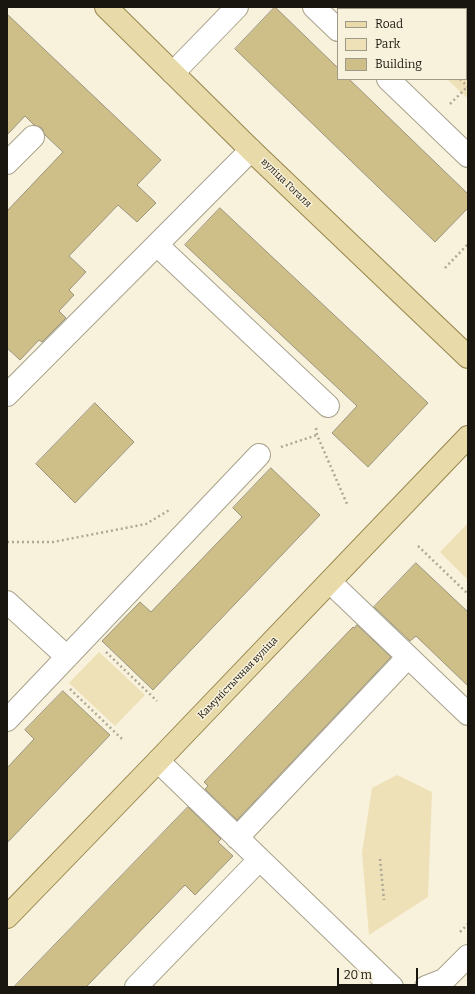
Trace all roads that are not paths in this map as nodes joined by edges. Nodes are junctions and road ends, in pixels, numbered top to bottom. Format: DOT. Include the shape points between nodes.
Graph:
graph roads {
  1 [pos="106,7"];
  2 [pos="237,7"];
  3 [pos="314,7"];
  4 [pos="337,29"];
  5 [pos="173,73"];
  6 [pos="389,80"];
  7 [pos="33,137"];
  8 [pos="251,150"];
  9 [pos="468,156"];
  10 [pos="7,164"];
  11 [pos="157,245"];
  12 [pos="468,358"];
  13 [pos="7,395"];
  14 [pos="321,399"];
  15 [pos="468,437"];
  16 [pos="259,455"];
  17 [pos="330,582"];
  18 [pos="7,602"];
  19 [pos="408,657"];
  20 [pos="60,664"];
  21 [pos="468,714"];
  22 [pos="7,720"];
  23 [pos="158,761"];
  24 [pos="237,838"];
  25 [pos="259,860"];
  26 [pos="7,917"];
  27 [pos="468,956"];
  28 [pos="440,985"];
  29 [pos="136,987"];
  30 [pos="392,987"];
  1 -- 5 [label="main road, вуліца Гогаля"];
  2 -- 5 [label="lane"];
  3 -- 4 [label="lane"];
  5 -- 8 [label="main road, вуліца Гогаля"];
  6 -- 9 [label="lane"];
  7 -- 10 [label="lane"];
  8 -- 11 [label="lane"];
  8 -- 12 [label="main road, вуліца Гогаля"];
  11 -- 13 [label="lane"];
  11 -- 14 [label="lane"];
  15 -- 17 [label="main road, Камуністычная вуліца"];
  16 -- 20 [label="lane"];
  17 -- 19 [label="lane"];
  17 -- 23 [label="main road, Камуністычная вуліца"];
  18 -- 20 [label="lane"];
  19 -- 21 [label="lane"];
  19 -- 24 [label="lane"];
  20 -- 22 [label="lane"];
  23 -- 24 [label="lane"];
  23 -- 26 [label="main road, Камуністычная вуліца"];
  24 -- 25 [label="lane"];
  25 -- 29 [label="lane"];
  25 -- 30 [label="lane"];
  27 -- 28 [label="lane"];
}
